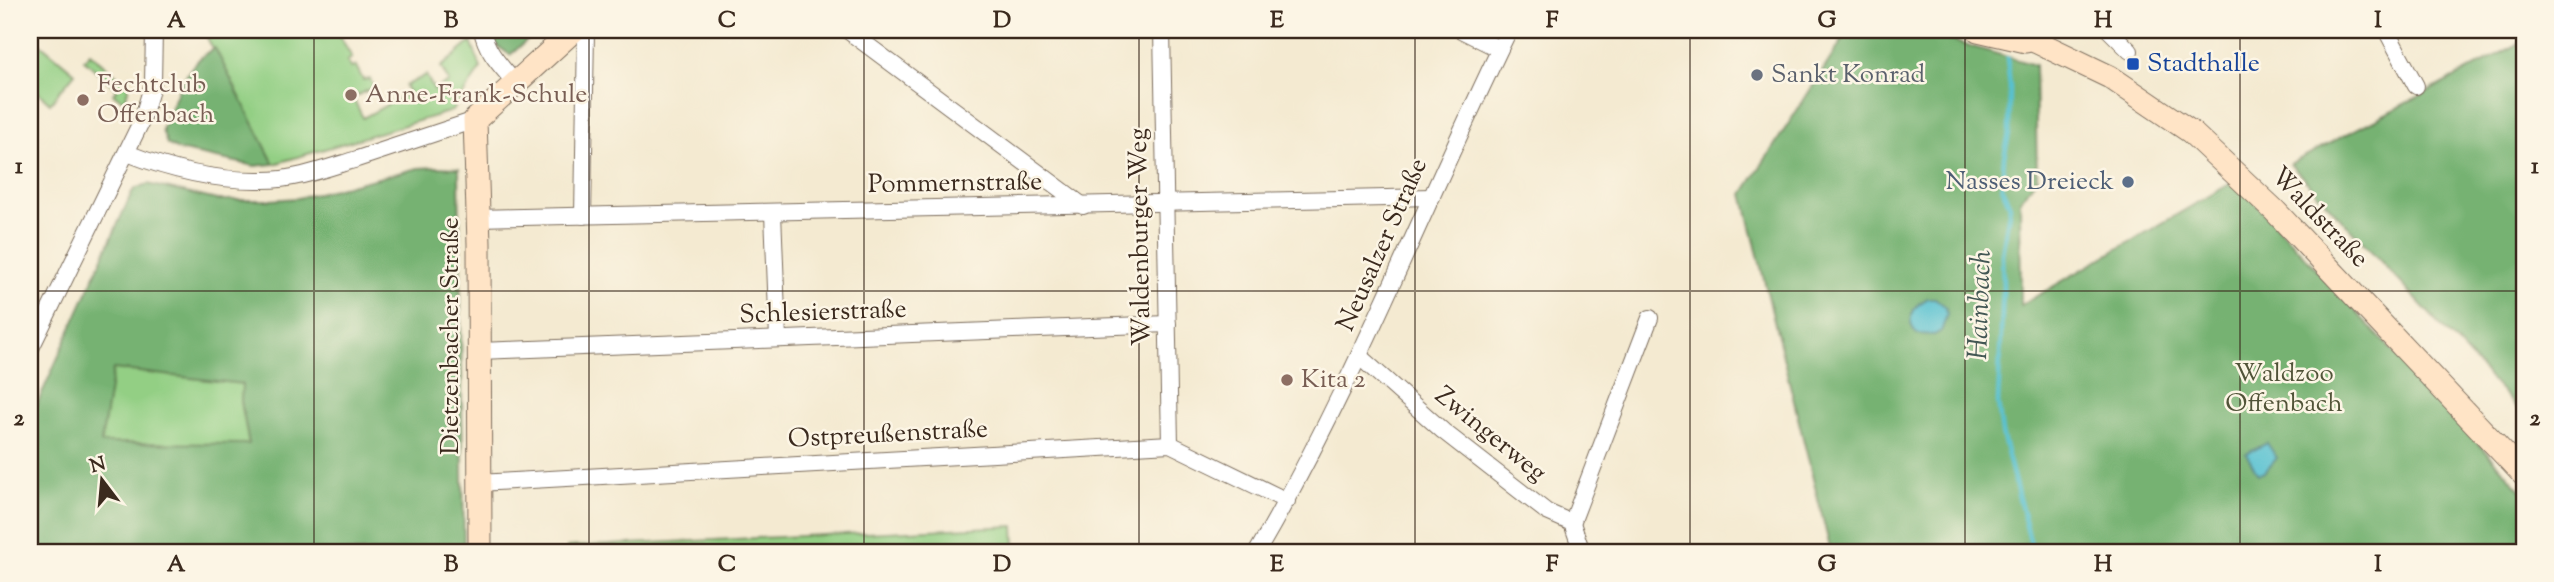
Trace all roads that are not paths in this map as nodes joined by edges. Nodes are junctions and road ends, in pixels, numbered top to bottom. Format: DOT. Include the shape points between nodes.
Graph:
graph roads {
  1 [pos="154,30"];
  2 [pos="482,30"];
  3 [pos="574,30"];
  4 [pos="586,30"];
  5 [pos="847,30"];
  6 [pos="1161,30"];
  7 [pos="1461,30"];
  8 [pos="1508,30"];
  9 [pos="1978,30"];
  10 [pos="2012,30"];
  11 [pos="2109,30"];
  12 [pos="2386,30"];
  13 [pos="2038,44"];
  14 [pos="1499,49"];
  15 [pos="2130,51"];
  16 [pos="516,84"];
  17 [pos="2416,86"];
  18 [pos="475,120"];
  19 [pos="127,153"];
  20 [pos="1432,197"];
  21 [pos="1165,205"];
  22 [pos="1083,206"];
  23 [pos="773,213"];
  24 [pos="583,216"];
  25 [pos="478,218"];
  26 [pos="1650,318"];
  27 [pos="1168,324"];
  28 [pos="778,339"];
  29 [pos="30,350"];
  30 [pos="480,351"];
  31 [pos="1360,357"];
  32 [pos="1170,444"];
  33 [pos="2524,475"];
  34 [pos="480,484"];
  35 [pos="1287,501"];
  36 [pos="1572,523"];
  37 [pos="480,552"];
  38 [pos="1257,552"];
  39 [pos="1582,552"];
  1 -- 19 [label="street" via="153,83"];
  2 -- 16 [label="street" via="493,57"];
  3 -- 16 [label="main road"];
  4 -- 24 [label="street"];
  5 -- 22 [label="street"];
  6 -- 21 [label="street, Waldenburger Weg"];
  7 -- 14 [label="street"];
  8 -- 14 [label="street, Neusalzer Straße"];
  9 -- 13 [label="main road, Waldstraße"];
  10 -- 13 [label="main road, Waldstraße"];
  11 -- 15 [label="street"];
  12 -- 17 [label="street"];
  13 -- 33 [label="main road, Waldstraße" via="2110,77 2171,116 2207,146 2274,210"];
  14 -- 20 [label="street, Neusalzer Straße"];
  16 -- 18 [label="main road"];
  18 -- 19 [label="street" via="327,169 278,179 210,176"];
  18 -- 25 [label="main road, Dietzenbacher Straße"];
  19 -- 29 [label="street"];
  20 -- 21 [label="street, Pommernstraße"];
  20 -- 31 [label="street, Neusalzer Straße"];
  21 -- 22 [label="street, Pommernstraße"];
  21 -- 27 [label="street, Waldenburger Weg"];
  22 -- 23 [label="street, Pommernstraße"];
  23 -- 24 [label="street, Pommernstraße"];
  23 -- 28 [label="street"];
  24 -- 25 [label="street, Pommernstraße"];
  25 -- 30 [label="main road, Dietzenbacher Straße"];
  26 -- 36 [label="street"];
  27 -- 28 [label="street, Schlesierstraße"];
  27 -- 32 [label="street, Waldenburger Weg"];
  28 -- 30 [label="street, Schlesierstraße"];
  30 -- 34 [label="main road, Dietzenbacher Straße"];
  31 -- 35 [label="street, Neusalzer Straße"];
  31 -- 36 [label="street, Zwingerweg" via="1443,431 1547,512"];
  32 -- 34 [label="street, Ostpreußenstraße"];
  32 -- 35 [label="street, Ostpreußenstraße"];
  34 -- 37 [label="main road, Dietzenbacher Straße"];
  35 -- 38 [label="street, Neusalzer Straße"];
  36 -- 39 [label="street"];
}
